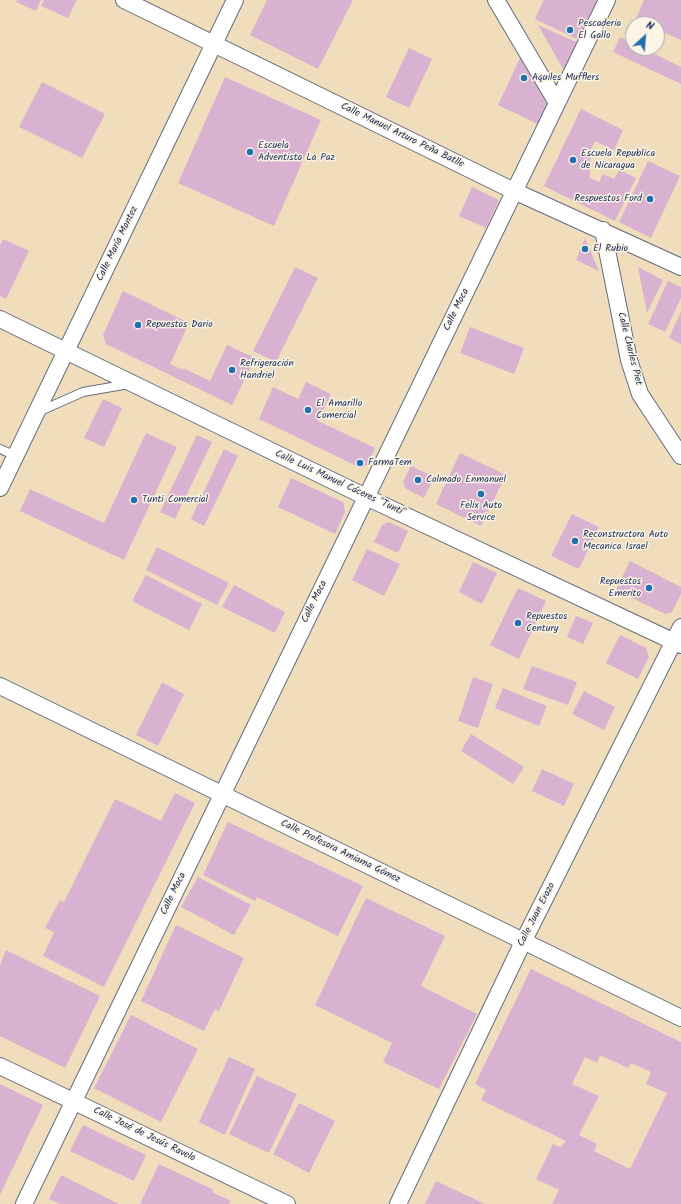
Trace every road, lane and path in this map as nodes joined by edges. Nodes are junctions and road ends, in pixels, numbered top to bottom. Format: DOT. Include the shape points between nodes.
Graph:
graph roads {
  1 [pos="124,0"];
  2 [pos="235,0"];
  3 [pos="496,0"];
  4 [pos="607,0"];
  5 [pos="214,43"];
  6 [pos="557,103"];
  7 [pos="514,191"];
  8 [pos="603,230"];
  9 [pos="681,267"];
  10 [pos="0,319"];
  11 [pos="66,353"];
  12 [pos="131,384"];
  13 [pos="37,412"];
  14 [pos="0,449"];
  15 [pos="16,456"];
  16 [pos="681,456"];
  17 [pos="0,488"];
  18 [pos="366,497"];
  19 [pos="681,627"];
  20 [pos="678,643"];
  21 [pos="0,686"];
  22 [pos="222,794"];
  23 [pos="523,942"];
  24 [pos="681,1018"];
  25 [pos="0,1066"];
  26 [pos="73,1102"];
  27 [pos="24,1204"];
  28 [pos="287,1204"];
  29 [pos="398,1204"];
  1 -- 5 [label="street, Calle Manuel Arturo Peña Batlle"];
  2 -- 5 [label="street, Calle María Montez"];
  3 -- 6 [label="street"];
  4 -- 6 [label="street, Calle Moca"];
  5 -- 7 [label="street, Calle Manuel Arturo Peña Batlle"];
  5 -- 11 [label="street, Calle María Montez"];
  6 -- 7 [label="street, Calle Moca"];
  7 -- 8 [label="street, Calle Manuel Arturo Peña Batlle"];
  7 -- 18 [label="street, Calle Moca"];
  8 -- 9 [label="street, Calle Manuel Arturo Peña Batlle"];
  8 -- 16 [label="street, Calle Charles Piet" via="629,360 640,394"];
  10 -- 11 [label="street, Calle Luis Manuel Cáceres \"Tunti\""];
  11 -- 12 [label="street, Calle Luis Manuel Cáceres \"Tunti\""];
  11 -- 13 [label="street, Calle María Montez"];
  12 -- 13 [label="lane" via="83,392"];
  12 -- 18 [label="street, Calle Luis Manuel Cáceres \"Tunti\""];
  13 -- 15 [label="street, Calle María Montez"];
  14 -- 15 [label="lane"];
  15 -- 17 [label="street, Calle María Montez"];
  18 -- 20 [label="street, Calle Luis Manuel Cáceres \"Tunti\""];
  18 -- 22 [label="street, Calle Moca"];
  19 -- 20 [label="street, Calle Juan Erazo"];
  20 -- 23 [label="street, Calle Juan Erazo"];
  21 -- 22 [label="street, Calle Profesora Amiama Gómez"];
  22 -- 23 [label="street, Calle Profesora Amiama Gómez"];
  22 -- 26 [label="street, Calle Moca"];
  23 -- 24 [label="street, Calle Profesora Amiama Gómez"];
  23 -- 29 [label="street, Calle Juan Erazo"];
  25 -- 26 [label="street, Calle José de Jesús Ravelo"];
  26 -- 27 [label="street, Calle Moca"];
  26 -- 28 [label="street, Calle José de Jesús Ravelo"];
}
